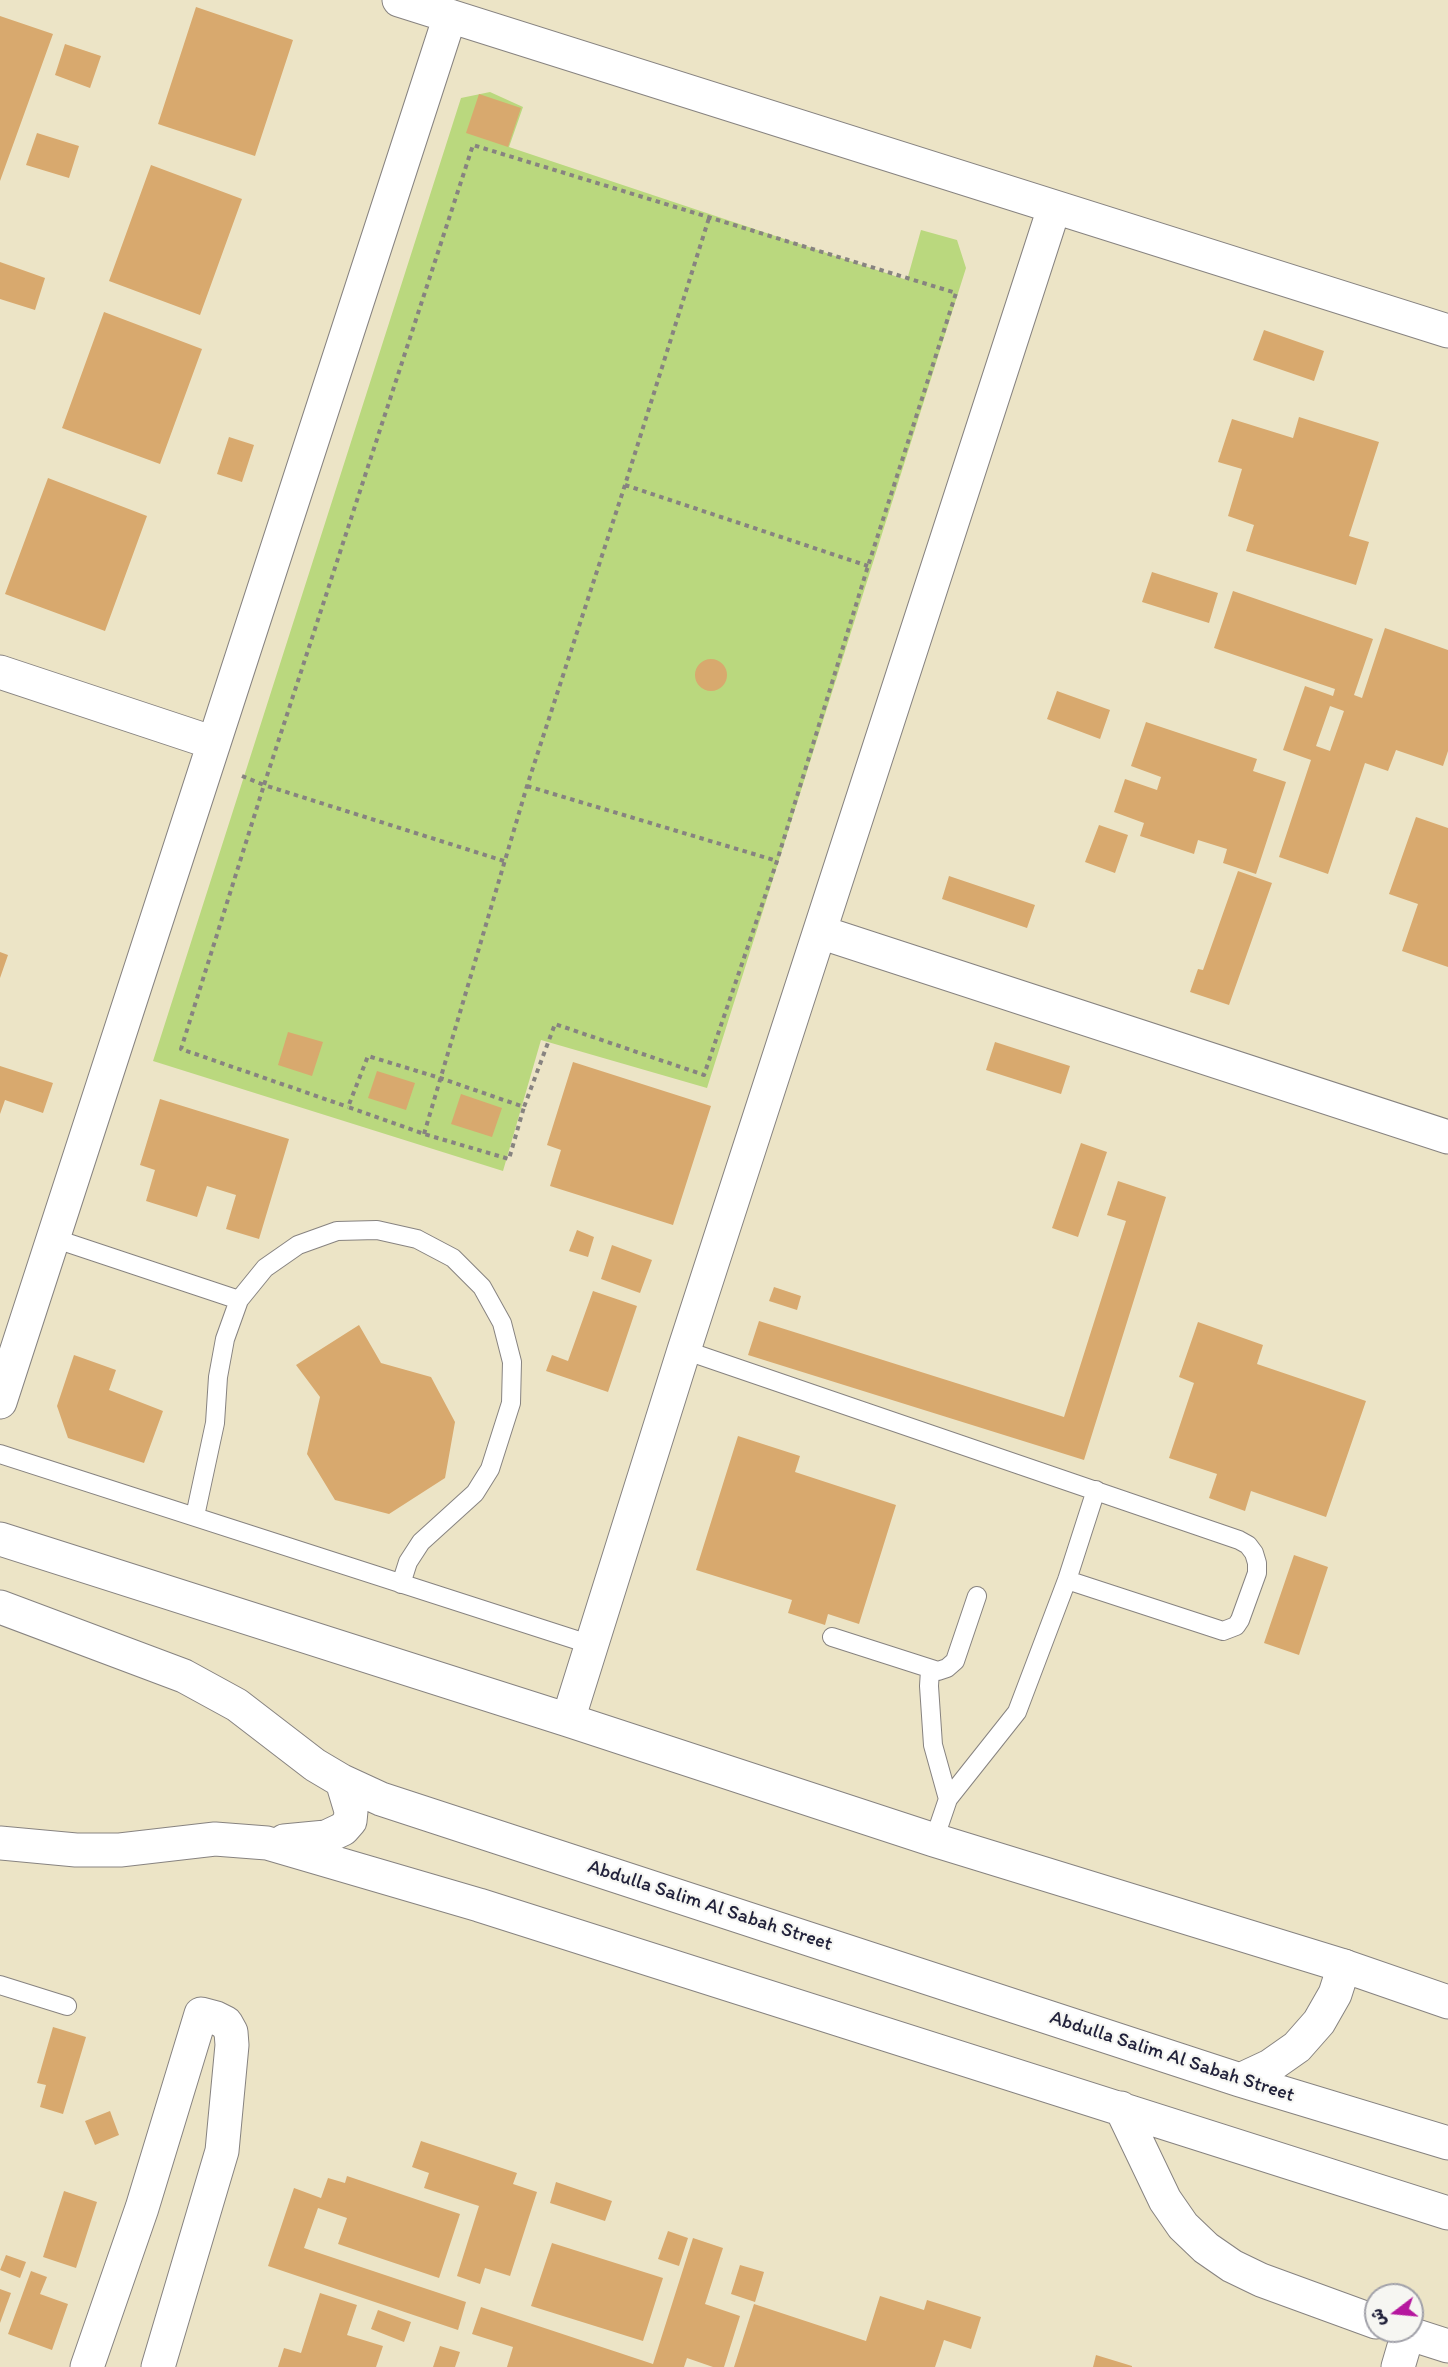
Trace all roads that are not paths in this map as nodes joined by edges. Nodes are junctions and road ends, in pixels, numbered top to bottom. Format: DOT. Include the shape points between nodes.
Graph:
graph roads {
  1 [pos="399,0"];
  2 [pos="450,16"];
  3 [pos="1054,208"];
  4 [pos="1448,331"];
  5 [pos="0,672"];
  6 [pos="211,754"];
  7 [pos="820,932"];
  8 [pos="1448,1137"];
  9 [pos="54,1238"];
  10 [pos="239,1300"];
  11 [pos="684,1350"];
  12 [pos="0,1402"];
  13 [pos="0,1454"];
  14 [pos="1096,1490"];
  15 [pos="195,1516"];
  16 [pos="0,1539"];
  17 [pos="1067,1580"];
  18 [pos="401,1584"];
  19 [pos="977,1596"];
  20 [pos="0,1606"];
  21 [pos="832,1636"];
  22 [pos="592,1645"];
  23 [pos="930,1670"];
  24 [pos="568,1720"];
  25 [pos="342,1781"];
  26 [pos="948,1799"];
  27 [pos="934,1840"];
  28 [pos="0,1843"];
  29 [pos="267,1843"];
  30 [pos="1344,1966"];
  31 [pos="0,1985"];
  32 [pos="1448,2002"];
  33 [pos="67,2006"];
  34 [pos="1240,2080"];
  35 [pos="1121,2108"];
  36 [pos="1448,2143"];
  37 [pos="1448,2213"];
  38 [pos="1364,2318"];
  39 [pos="1424,2338"];
  40 [pos="1403,2343"];
  41 [pos="1448,2346"];
  42 [pos="87,2367"];
  43 [pos="158,2367"];
  44 [pos="1398,2367"];
  1 -- 2 [label="street"];
  2 -- 3 [label="street"];
  2 -- 6 [label="street"];
  3 -- 4 [label="street"];
  3 -- 7 [label="street"];
  5 -- 6 [label="street"];
  6 -- 9 [label="street"];
  7 -- 8 [label="street"];
  7 -- 11 [label="street"];
  9 -- 10 [label="lane"];
  9 -- 12 [label="street"];
  10 -- 15 [label="lane" via="225,1340 215,1423"];
  10 -- 18 [label="lane" via="265,1268 298,1245 337,1232 377,1230 417,1239 453,1258 482,1287 502,1323 512,1362 511,1403 490,1469 476,1493 421,1542 408,1562"];
  11 -- 14 [label="lane"];
  11 -- 22 [label="street"];
  13 -- 15 [label="lane"];
  14 -- 17 [label="lane"];
  14 -- 17 [label="lane" via="1239,1540 1254,1553 1257,1573 1240,1620 1223,1631"];
  15 -- 18 [label="lane"];
  16 -- 24 [label="street"];
  17 -- 26 [label="lane" via="1017,1712"];
  18 -- 22 [label="lane"];
  19 -- 23 [label="lane" via="955,1661 947,1668"];
  20 -- 25 [label="street, Abdulla Salim Al Sabah Street" via="202,1685 237,1705"];
  21 -- 23 [label="lane"];
  22 -- 24 [label="street"];
  23 -- 26 [label="lane" via="933,1745"];
  24 -- 27 [label="street"];
  25 -- 29 [label="street" via="351,1811 344,1829 326,1837"];
  25 -- 34 [label="street, Abdulla Salim Al Sabah Street" via="403,1806"];
  26 -- 27 [label="lane"];
  27 -- 30 [label="street"];
  28 -- 29 [label="street" via="76,1850 120,1850 215,1839"];
  29 -- 35 [label="street" via="490,1908"];
  30 -- 32 [label="street"];
  30 -- 34 [label="street" via="1324,2013 1297,2047"];
  31 -- 33 [label="lane"];
  34 -- 36 [label="street, Abdulla Salim Al Sabah Street"];
  35 -- 37 [label="street"];
  35 -- 38 [label="street" via="1165,2200 1206,2248 1261,2280"];
  39 -- 41 [label="street"];
  40 -- 44 [label="street"];
  42 -- 43 [label="street" via="142,2208 201,2014 226,2023 231,2032 222,2151"];
}
